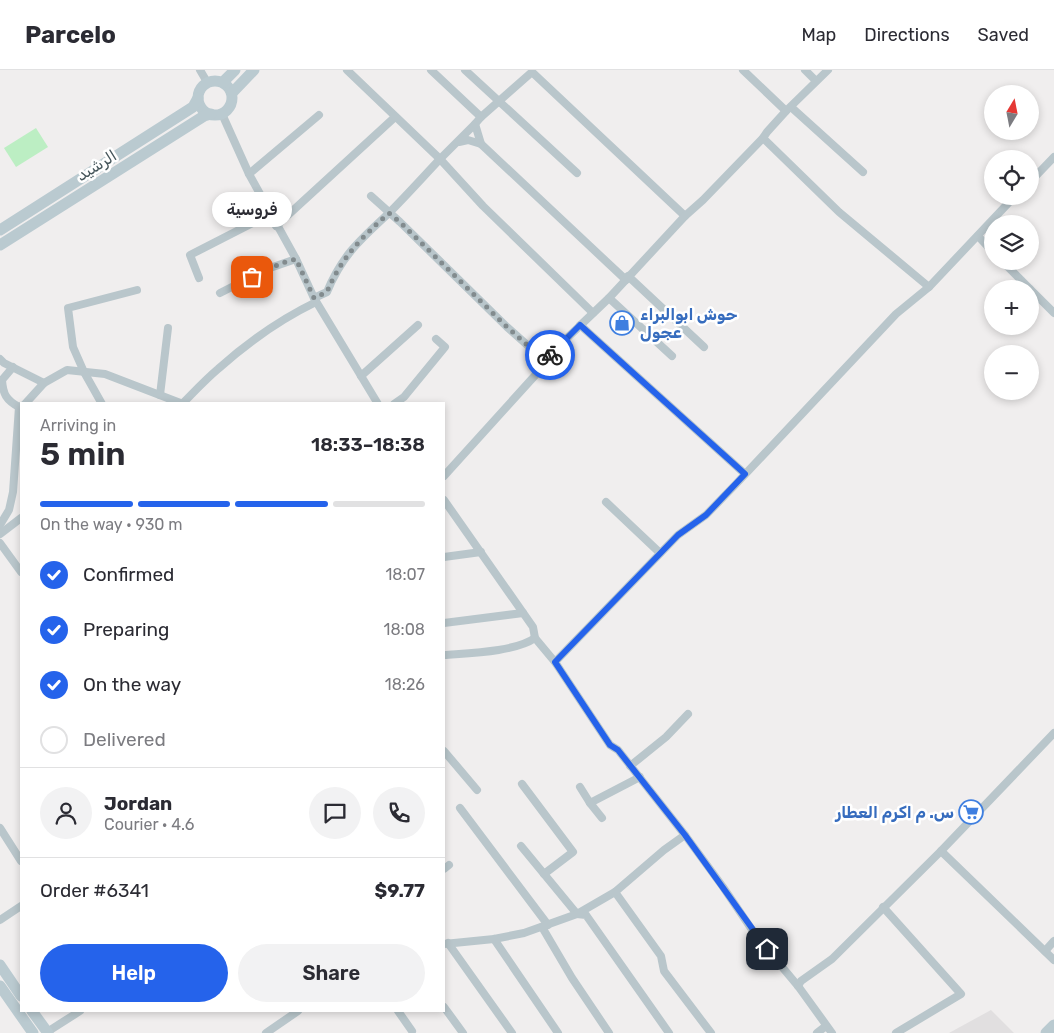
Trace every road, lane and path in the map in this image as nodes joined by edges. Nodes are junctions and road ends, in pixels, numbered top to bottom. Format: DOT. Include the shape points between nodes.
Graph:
graph roads {
  1 [pos="200,70"];
  2 [pos="235,70"];
  3 [pos="254,70"];
  4 [pos="347,70"];
  5 [pos="430,70"];
  6 [pos="465,70"];
  7 [pos="743,70"];
  8 [pos="805,70"];
  9 [pos="828,70"];
  10 [pos="532,71"];
  11 [pos="816,81"];
  12 [pos="207,82"];
  13 [pos="223,82"];
  14 [pos="232,93"];
  15 [pos="198,98"];
  16 [pos="499,101"];
  17 [pos="788,109"];
  18 [pos="216,114"];
  19 [pos="319,115"];
  20 [pos="395,117"];
  21 [pos="481,117"];
  22 [pos="475,124"];
  23 [pos="763,138"];
  24 [pos="457,142"];
  25 [pos="481,144"];
  26 [pos="1054,157"];
  27 [pos="440,160"];
  28 [pos="863,172"];
  29 [pos="577,173"];
  30 [pos="1039,173"];
  31 [pos="249,174"];
  32 [pos="371,196"];
  33 [pos="1007,205"];
  34 [pos="389,213"];
  35 [pos="270,214"];
  36 [pos="685,216"];
  37 [pos="276,226"];
  38 [pos="0,230"];
  39 [pos="978,236"];
  40 [pos="984,242"];
  41 [pos="0,245"];
  42 [pos="296,259"];
  43 [pos="1011,270"];
  44 [pos="200,278"];
  45 [pos="627,278"];
  46 [pos="1021,280"];
  47 [pos="929,287"];
  48 [pos="137,290"];
  49 [pos="220,293"];
  50 [pos="609,298"];
  51 [pos="1039,298"];
  52 [pos="315,300"];
  53 [pos="593,313"];
  54 [pos="1054,313"];
  55 [pos="418,325"];
  56 [pos="580,325"];
  57 [pos="168,328"];
  58 [pos="436,339"];
  59 [pos="704,347"];
  60 [pos="0,352"];
  61 [pos="672,356"];
  62 [pos="0,359"];
  63 [pos="544,360"];
  64 [pos="13,368"];
  65 [pos="84,372"];
  66 [pos="361,376"];
  67 [pos="44,383"];
  68 [pos="160,395"];
  69 [pos="404,400"];
  70 [pos="26,402"];
  71 [pos="101,402"];
  72 [pos="177,402"];
  73 [pos="184,402"];
  74 [pos="377,402"];
  75 [pos="20,405"];
  76 [pos="20,425"];
  77 [pos="745,474"];
  78 [pos="445,475"];
  79 [pos="445,501"];
  80 [pos="606,502"];
  81 [pos="20,519"];
  82 [pos="0,524"];
  83 [pos="0,534"];
  84 [pos="0,543"];
  85 [pos="481,552"];
  86 [pos="660,553"];
  87 [pos="445,556"];
  88 [pos="20,571"];
  89 [pos="523,613"];
  90 [pos="445,623"];
  91 [pos="535,638"];
  92 [pos="445,655"];
  93 [pos="555,662"];
  94 [pos="688,714"];
  95 [pos="1054,733"];
  96 [pos="445,751"];
  97 [pos="452,760"];
  98 [pos="445,765"];
  99 [pos="630,766"];
  100 [pos="640,777"];
  101 [pos="522,784"];
  102 [pos="580,787"];
  103 [pos="477,790"];
  104 [pos="590,803"];
  105 [pos="460,808"];
  106 [pos="602,818"];
  107 [pos="0,828"];
  108 [pos="685,835"];
  109 [pos="521,846"];
  110 [pos="941,851"];
  111 [pos="20,859"];
  112 [pos="544,874"];
  113 [pos="615,892"];
  114 [pos="20,907"];
  115 [pos="883,907"];
  116 [pos="577,914"];
  117 [pos="0,920"];
  118 [pos="545,926"];
  119 [pos="494,939"];
  120 [pos="1054,941"];
  121 [pos="446,943"];
  122 [pos="1045,951"];
  123 [pos="1054,960"];
  124 [pos="0,966"];
  125 [pos="0,986"];
  126 [pos="798,986"];
  127 [pos="17,997"];
  128 [pos="445,1008"];
  129 [pos="24,1012"];
  130 [pos="33,1012"];
  131 [pos="78,1012"];
  132 [pos="297,1012"];
  133 [pos="399,1012"];
  134 [pos="1054,1025"];
  135 [pos="826,1026"];
  136 [pos="272,1031"];
  137 [pos="412,1031"];
  138 [pos="33,1033"];
  139 [pos="47,1033"];
  140 [pos="463,1033"];
  141 [pos="512,1033"];
  142 [pos="558,1033"];
  143 [pos="609,1033"];
  144 [pos="669,1033"];
  145 [pos="711,1033"];
  146 [pos="817,1033"];
  147 [pos="832,1033"];
  148 [pos="896,1033"];
  149 [pos="1046,1033"];
  1 -- 12 [label="street"];
  2 -- 13 [label="main road"];
  3 -- 14 [label="main road"];
  4 -- 20 [label="street"];
  5 -- 21 [label="street"];
  6 -- 16 [label="street"];
  7 -- 17 [label="street"];
  8 -- 11 [label="street"];
  9 -- 11 [label="street"];
  10 -- 16 [label="street"];
  10 -- 36 [label="street"];
  11 -- 17 [label="street"];
  12 -- 13 [label="main road"];
  12 -- 15 [label="main road" via="200,89"];
  13 -- 14 [label="main road"];
  14 -- 18 [label="main road" via="229,107"];
  15 -- 18 [label="main road" via="203,110"];
  15 -- 38 [label="main road, الرشيد" via="193,108"];
  16 -- 21 [label="street"];
  16 -- 29 [label="street"];
  17 -- 23 [label="street"];
  17 -- 28 [label="street"];
  18 -- 31 [label="street"];
  18 -- 41 [label="main road, الرشيد" via="204,116"];
  19 -- 31 [label="street"];
  20 -- 27 [label="street"];
  20 -- 37 [label="street"];
  21 -- 22 [label="street"];
  22 -- 24 [label="street"];
  22 -- 25 [label="street"];
  23 -- 36 [label="street"];
  23 -- 47 [label="street" via="839,212"];
  24 -- 25 [label="street" via="468,140"];
  24 -- 27 [label="street"];
  25 -- 45 [label="street"];
  26 -- 30 [label="street"];
  27 -- 34 [label="street"];
  27 -- 53 [label="street"];
  31 -- 35 [label="street"];
  32 -- 34 [label="street"];
  33 -- 39 [label="street"];
  34 -- 52 [label="street" via="359,240 335,273 327,292"];
  34 -- 63 [label="street"];
  35 -- 37 [label="street"];
  35 -- 44 [label="street" via="190,255"];
  36 -- 45 [label="street"];
  37 -- 42 [label="street"];
  39 -- 40 [label="street"];
  39 -- 47 [label="street"];
  42 -- 49 [label="street"];
  42 -- 52 [label="street"];
  43 -- 46 [label="street"];
  45 -- 50 [label="street"];
  45 -- 59 [label="street"];
  47 -- 77 [label="street" via="896,314"];
  48 -- 65 [label="street" via="68,308 73,347"];
  50 -- 53 [label="street"];
  50 -- 61 [label="street"];
  51 -- 54 [label="street"];
  52 -- 66 [label="street"];
  52 -- 73 [label="street" via="255,339"];
  53 -- 56 [label="street"];
  55 -- 66 [label="street"];
  56 -- 63 [label="street"];
  56 -- 77 [label="street"];
  57 -- 68 [label="street"];
  58 -- 69 [label="street" via="445,347"];
  60 -- 64 [label="street"];
  62 -- 64 [label="street"];
  63 -- 78 [label="street" via="540,370"];
  64 -- 67 [label="street"];
  64 -- 75 [label="street" via="2,380 4,395 9,402"];
  65 -- 67 [label="street" via="67,370"];
  65 -- 68 [label="street" via="105,374"];
  65 -- 71 [label="street"];
  66 -- 74 [label="street"];
  67 -- 70 [label="street"];
  68 -- 72 [label="street"];
  76 -- 82 [label="street" via="13,492 9,510"];
  77 -- 86 [label="street" via="706,515"];
  79 -- 85 [label="street"];
  80 -- 86 [label="street"];
  81 -- 83 [label="street"];
  84 -- 88 [label="street"];
  85 -- 87 [label="street"];
  85 -- 89 [label="street"];
  86 -- 93 [label="street"];
  89 -- 90 [label="street"];
  89 -- 91 [label="street" via="533,627"];
  91 -- 92 [label="street" via="528,643 488,651"];
  91 -- 93 [label="street"];
  93 -- 99 [label="street" via="610,745"];
  94 -- 99 [label="street"];
  95 -- 110 [label="street"];
  96 -- 97 [label="street"];
  97 -- 98 [label="street"];
  97 -- 103 [label="street"];
  99 -- 100 [label="street"];
  100 -- 104 [label="street"];
  100 -- 108 [label="street"];
  101 -- 112 [label="street" via="573,852"];
  102 -- 104 [label="street"];
  104 -- 106 [label="street"];
  105 -- 118 [label="street"];
  107 -- 111 [label="street"];
  108 -- 113 [label="street"];
  108 -- 126 [label="street" via="757,937"];
  109 -- 112 [label="street"];
  110 -- 115 [label="street"];
  110 -- 122 [label="street"];
  112 -- 116 [label="street"];
  113 -- 116 [label="street"];
  113 -- 145 [label="street" via="661,956 664,971"];
  114 -- 117 [label="street"];
  115 -- 126 [label="street" via="832,959"];
  115 -- 148 [label="street" via="961,994"];
  116 -- 118 [label="street"];
  116 -- 144 [label="street" via="586,915"];
  118 -- 119 [label="street"];
  118 -- 143 [label="street" via="572,978"];
  119 -- 121 [label="street"];
  119 -- 142 [label="street"];
  120 -- 122 [label="street"];
  121 -- 141 [label="street"];
  122 -- 123 [label="street"];
  124 -- 127 [label="main road"];
  125 -- 127 [label="main road"];
  126 -- 135 [label="street"];
  128 -- 140 [label="street"];
  129 -- 138 [label="main road"];
  130 -- 139 [label="main road"];
  131 -- 139 [label="street"];
  132 -- 136 [label="street"];
  133 -- 137 [label="street"];
  134 -- 149 [label="main road"];
  135 -- 146 [label="street"];
  135 -- 147 [label="street"];
}
